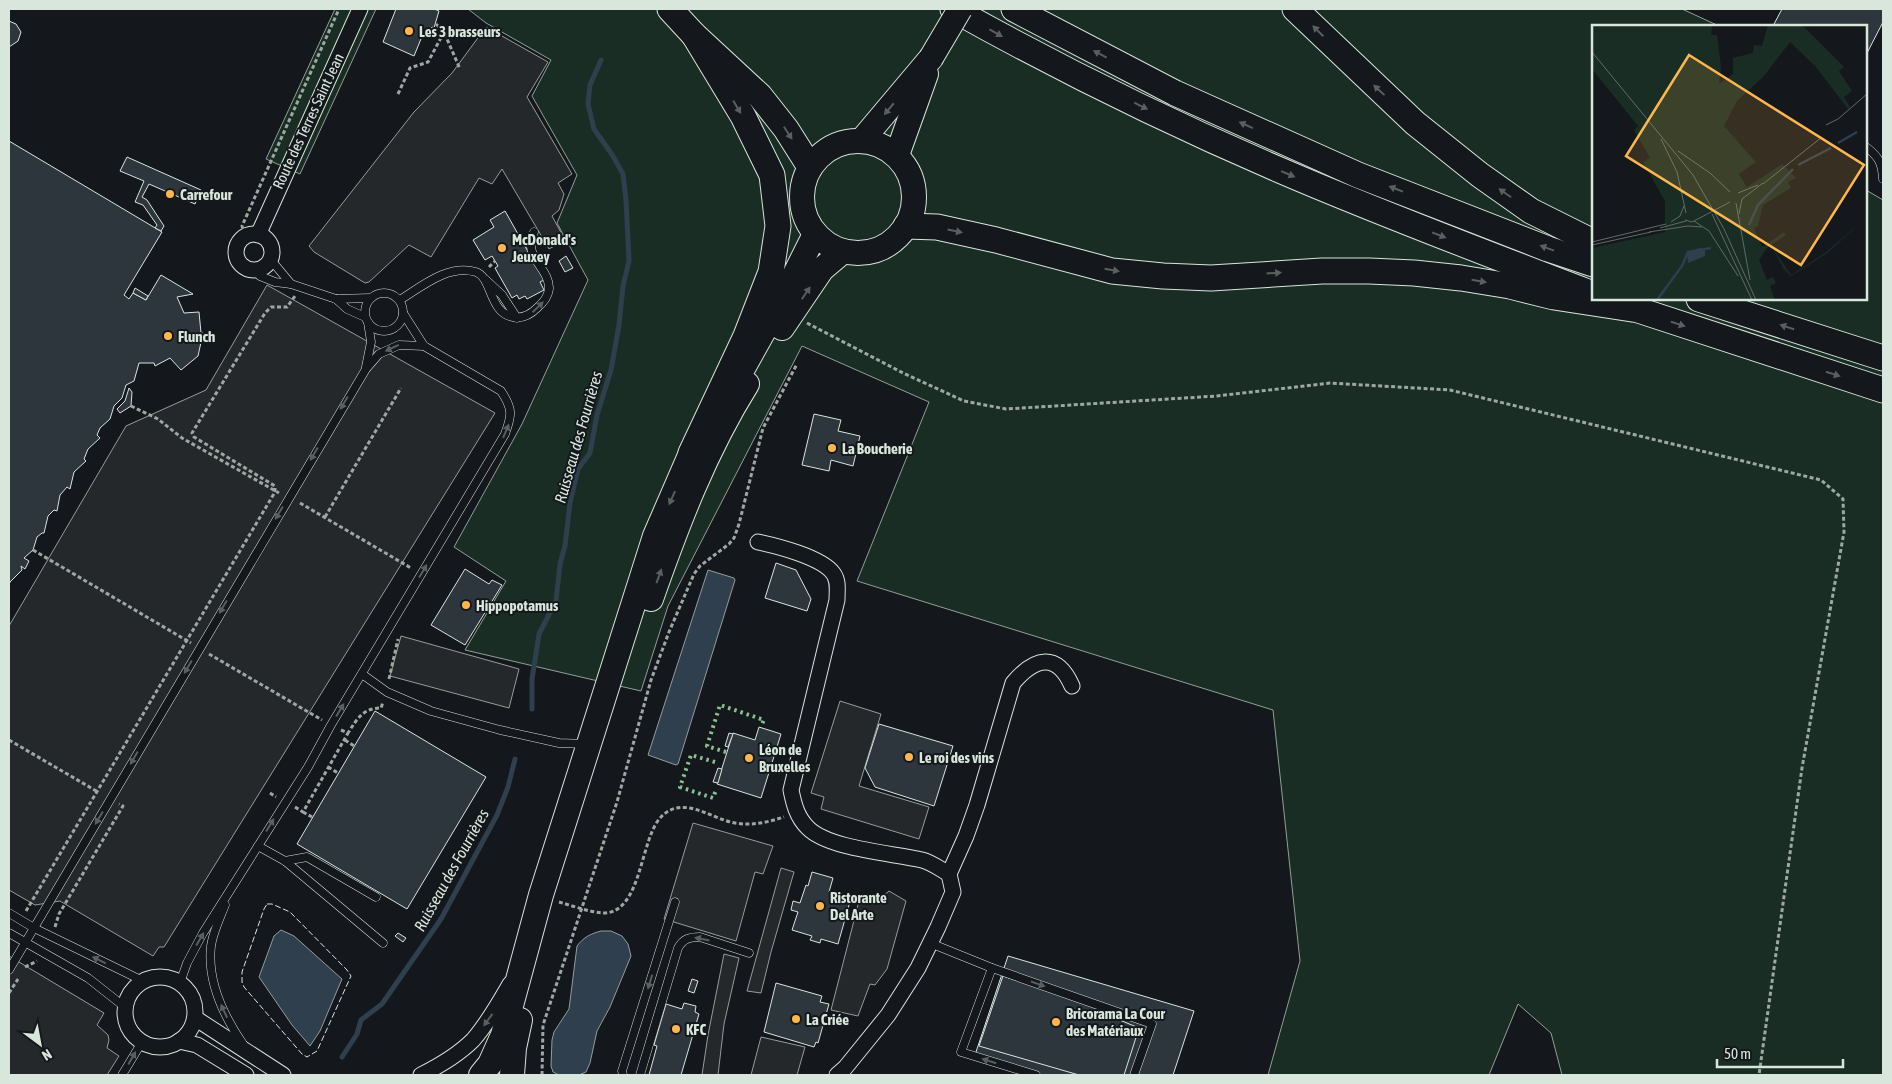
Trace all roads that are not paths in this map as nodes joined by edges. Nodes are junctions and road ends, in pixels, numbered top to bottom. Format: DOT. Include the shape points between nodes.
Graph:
graph roads {
  1 [pos="360,9"];
  2 [pos="670,9"];
  3 [pos="953,9"];
  4 [pos="960,9"];
  5 [pos="1014,9"];
  6 [pos="1296,9"];
  7 [pos="694,35"];
  8 [pos="931,58"];
  9 [pos="862,140"];
  10 [pos="1867,147"];
  11 [pos="897,155"];
  12 [pos="810,167"];
  13 [pos="1883,180"];
  14 [pos="906,226"];
  15 [pos="534,232"];
  16 [pos="815,234"];
  17 [pos="252,236"];
  18 [pos="1592,242"];
  19 [pos="842,252"];
  20 [pos="271,260"];
  21 [pos="1592,264"];
  22 [pos="255,270"];
  23 [pos="294,285"];
  24 [pos="1592,294"];
  25 [pos="370,298"];
  26 [pos="336,299"];
  27 [pos="400,300"];
  28 [pos="1608,300"];
  29 [pos="1703,300"];
  30 [pos="1632,309"];
  31 [pos="404,313"];
  32 [pos="367,320"];
  33 [pos="424,346"];
  34 [pos="1883,358"];
  35 [pos="366,368"];
  36 [pos="1883,390"];
  37 [pos="692,453"];
  38 [pos="758,542"];
  39 [pos="362,674"];
  40 [pos="1072,686"];
  41 [pos="589,744"];
  42 [pos="258,846"];
  43 [pos="285,861"];
  44 [pos="949,874"];
  45 [pos="229,894"];
  46 [pos="376,897"];
  47 [pos="548,898"];
  48 [pos="675,902"];
  49 [pos="9,913"];
  50 [pos="34,928"];
  51 [pos="9,934"];
  52 [pos="24,943"];
  53 [pos="383,943"];
  54 [pos="930,943"];
  55 [pos="749,953"];
  56 [pos="992,968"];
  57 [pos="9,970"];
  58 [pos="143,982"];
  59 [pos="180,983"];
  60 [pos="126,1008"];
  61 [pos="195,1018"];
  62 [pos="179,1041"];
  63 [pos="142,1042"];
  64 [pos="249,1053"];
  65 [pos="122,1075"];
  66 [pos="243,1075"];
  67 [pos="282,1075"];
  68 [pos="421,1075"];
  69 [pos="481,1075"];
  70 [pos="512,1075"];
  71 [pos="623,1075"];
  72 [pos="640,1075"];
  73 [pos="837,1075"];
  74 [pos="1036,1075"];
  75 [pos="1134,1075"];
  1 -- 17 [label="street, Route des Terres Saint Jean"];
  2 -- 7 [label="highway"];
  3 -- 24 [label="highway, one-way" via="1037,56 1281,171"];
  4 -- 8 [label="main road, bridge"];
  21 -- 5 [label="highway, one-way" via="1358,175 1175,93"];
  18 -- 6 [label="highway, one-way" via="1531,211 1480,175 1415,123"];
  7 -- 12 [label="highway, one-way" via="760,96 786,128"];
  7 -- 37 [label="highway, one-way" via="743,116 772,175 778,226 771,272 746,336"];
  8 -- 9 [label="main road, one-way"];
  8 -- 11 [label="main road"];
  9 -- 11 [label="main road"];
  9 -- 12 [label="main road" via="842,142 823,152"];
  10 -- 13 [label="lane" via="1876,155"];
  11 -- 14 [label="main road" via="913,182 915,197"];
  12 -- 16 [label="main road" via="803,184 802,201 806,219"];
  14 -- 19 [label="main road" via="893,241 875,251"];
  14 -- 30 [label="highway, one-way" via="937,227 1112,271 1211,278 1331,271 1414,273 1510,286 1554,297"];
  27 -- 15 [label="lane, one-way" via="446,273 478,272 499,309 511,317 528,315 547,296 549,288 531,248"];
  16 -- 19 [label="main road"];
  16 -- 37 [label="main road" via="741,375"];
  17 -- 20 [label="street" via="263,236 271,245"];
  17 -- 22 [label="street" via="238,245 238,259 248,269"];
  47 -- 19 [label="main road, one-way" via="633,649 703,464 791,315 822,269"];
  20 -- 22 [label="street"];
  20 -- 23 [label="lane"];
  22 -- 23 [label="lane" via="260,276 275,282"];
  23 -- 26 [label="lane"];
  25 -- 26 [label="lane"];
  25 -- 27 [label="lane" via="387,292"];
  25 -- 32 [label="lane" via="365,307"];
  26 -- 32 [label="lane"];
  27 -- 31 [label="lane"];
  28 -- 30 [label="highway"];
  34 -- 29 [label="highway, one-way"];
  30 -- 36 [label="highway, one-way"];
  31 -- 32 [label="lane" via="399,324 389,330 377,330"];
  31 -- 33 [label="lane"];
  32 -- 35 [label="lane" via="370,342"];
  33 -- 35 [label="lane, one-way" via="399,345 379,354"];
  39 -- 33 [label="lane, one-way" via="505,434 511,417 509,403 502,391"];
  35 -- 50 [label="lane, one-way"];
  37 -- 41 [label="main road, one-way" via="655,536"];
  38 -- 44 [label="street" via="783,547 821,563 838,582 838,600 791,790 797,814 809,829 828,839 863,850 924,860"];
  39 -- 41 [label="lane" via="387,692 431,711 559,743"];
  42 -- 39 [label="lane, one-way"];
  40 -- 44 [label="street" via="1066,673 1055,664 1042,662 1025,669 1013,683 977,804"];
  41 -- 47 [label="main road"];
  42 -- 43 [label="lane"];
  42 -- 45 [label="lane"];
  43 -- 46 [label="lane" via="307,857"];
  43 -- 53 [label="lane"];
  44 -- 54 [label="street" via="952,892"];
  59 -- 45 [label="lane, one-way" via="187,962"];
  64 -- 45 [label="lane, one-way" via="216,994 210,967 211,944"];
  47 -- 68 [label="street, one-way" via="511,982 491,1017 472,1041"];
  47 -- 69 [label="main road" via="503,1035 490,1064"];
  47 -- 70 [label="main road" via="514,1048"];
  48 -- 71 [label="lane, one-way"];
  49 -- 50 [label="lane"];
  50 -- 52 [label="lane"];
  58 -- 50 [label="lane, one-way"];
  51 -- 52 [label="lane"];
  52 -- 57 [label="lane"];
  52 -- 60 [label="lane" via="88,978"];
  54 -- 56 [label="lane"];
  54 -- 73 [label="street" via="888,1015"];
  55 -- 72 [label="lane, one-way" via="700,937 682,941"];
  74 -- 56 [label="lane, one-way" via="961,1052"];
  56 -- 75 [label="lane, one-way" via="1152,1024"];
  58 -- 59 [label="street" via="165,977"];
  58 -- 60 [label="street" via="132,993"];
  59 -- 61 [label="street" via="190,992"];
  60 -- 63 [label="street" via="132,1033"];
  61 -- 62 [label="street" via="190,1031"];
  61 -- 64 [label="street"];
  62 -- 63 [label="street" via="167,1046"];
  62 -- 66 [label="street" via="197,1045"];
  65 -- 63 [label="lane, one-way"];
  64 -- 67 [label="street"];
}
